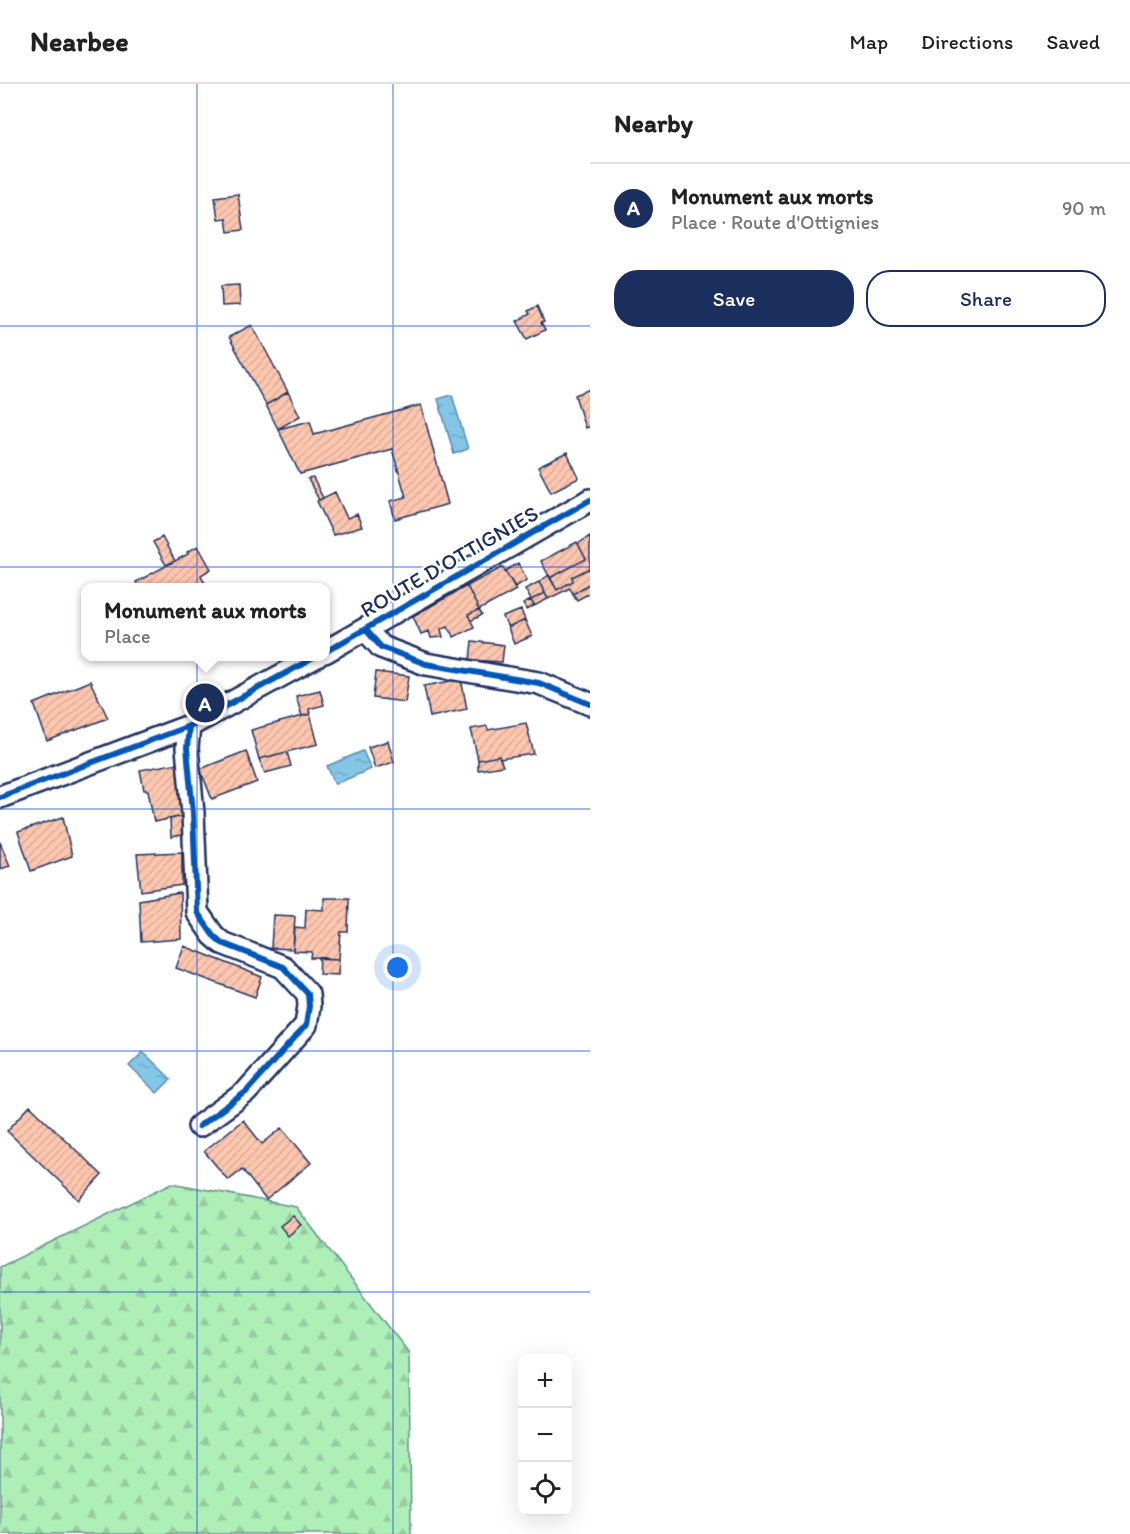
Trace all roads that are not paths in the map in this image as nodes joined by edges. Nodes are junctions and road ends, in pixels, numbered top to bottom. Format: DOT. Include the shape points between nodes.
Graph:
graph roads {
  1 [pos="590,500"];
  2 [pos="366,630"];
  3 [pos="330,649"];
  4 [pos="310,661"];
  5 [pos="590,704"];
  6 [pos="189,726"];
  7 [pos="0,797"];
  8 [pos="199,1126"];
  1 -- 2 [label="street, ROUTE D'OTTIGNIES"];
  2 -- 3 [label="street, ROUTE D'OTTIGNIES"];
  2 -- 5 [label="street" via="381,647 426,664 538,682"];
  4 -- 6 [label="street"];
  6 -- 7 [label="street"];
  6 -- 8 [label="street" via="197,912 222,943 283,967 308,994 309,1006 306,1024 246,1092"];
}
